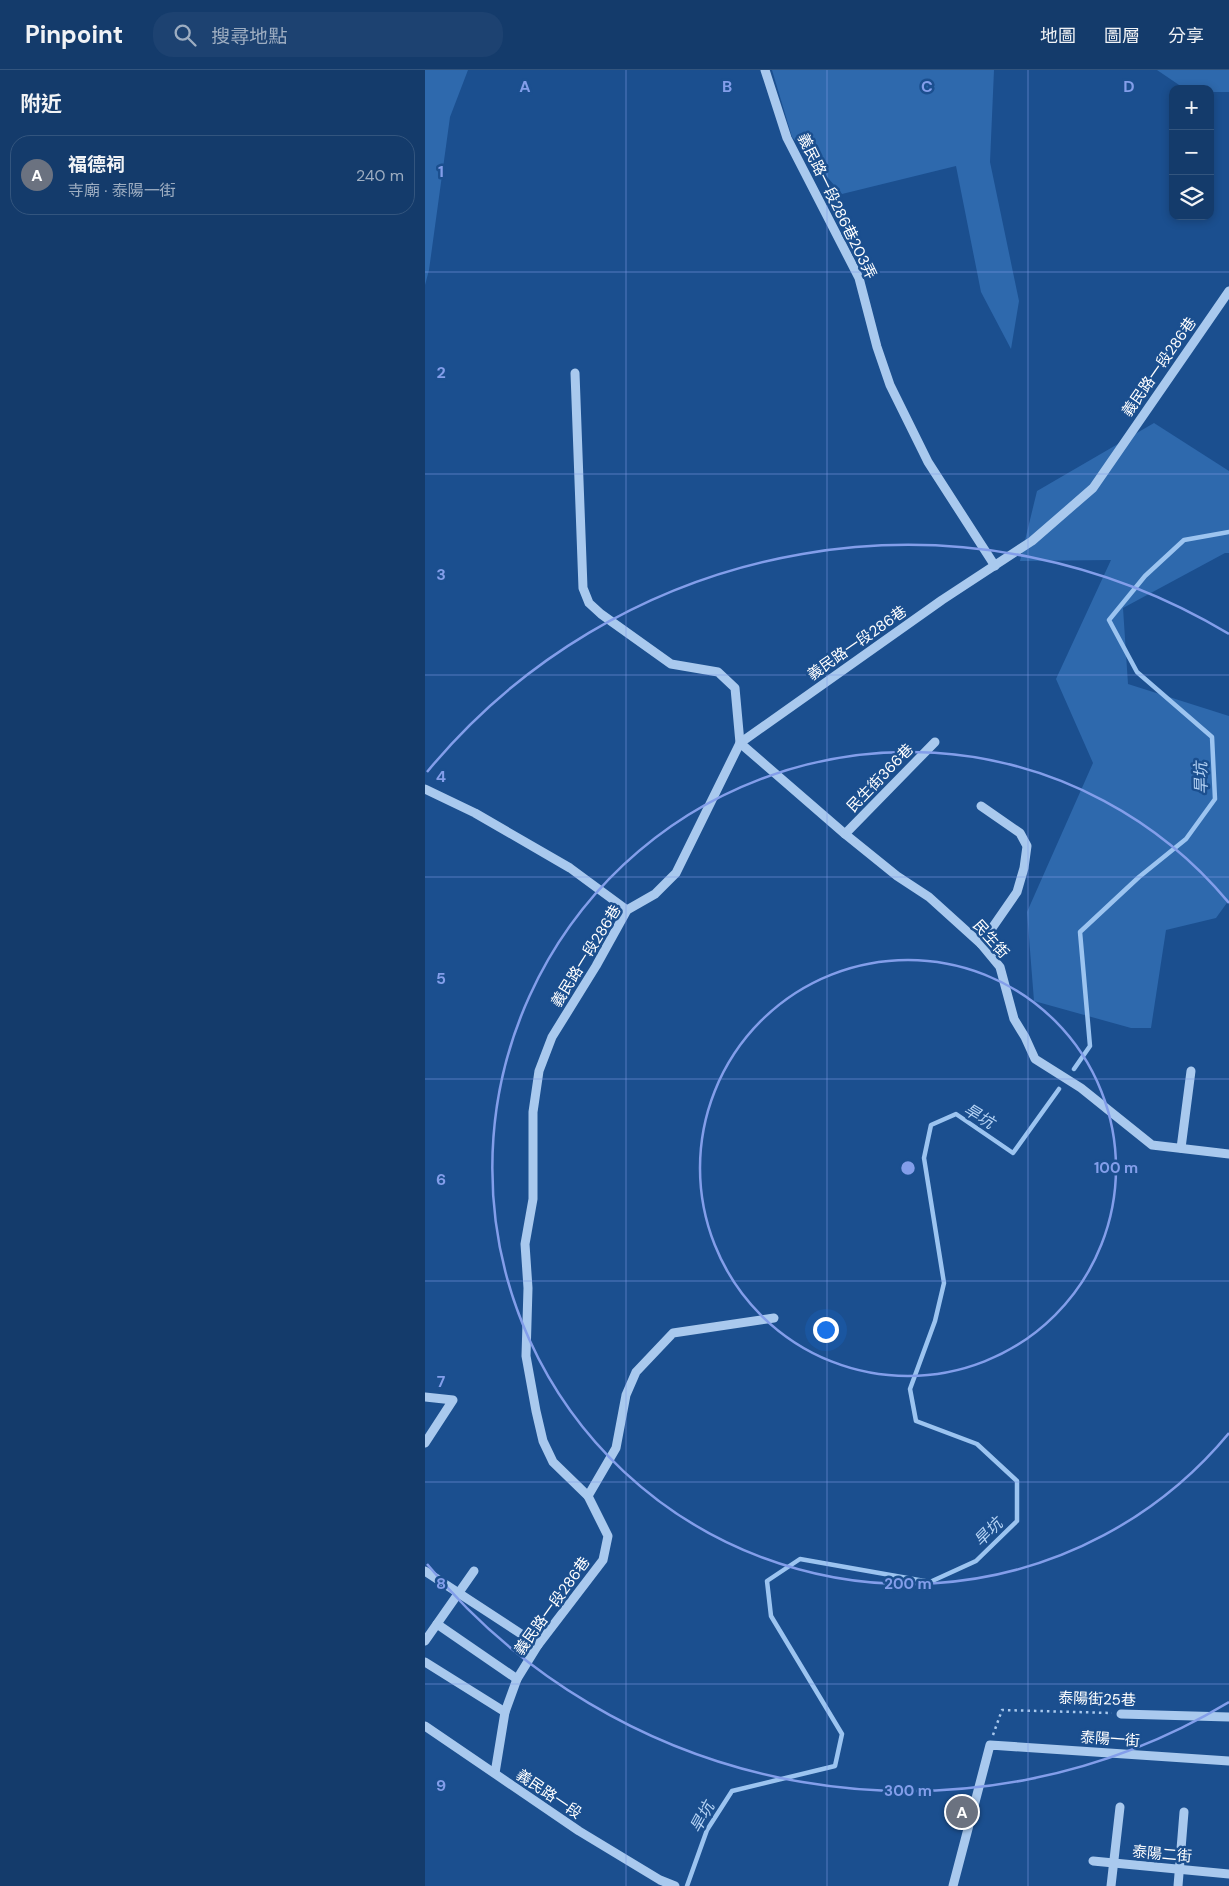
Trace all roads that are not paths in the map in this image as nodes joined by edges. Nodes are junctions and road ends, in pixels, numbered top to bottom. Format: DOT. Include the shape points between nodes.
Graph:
graph roads {
  1 [pos="765,70"];
  2 [pos="1229,291"];
  3 [pos="575,373"];
  4 [pos="995,566"];
  5 [pos="935,742"];
  6 [pos="740,743"];
  7 [pos="425,789"];
  8 [pos="981,806"];
  9 [pos="845,834"];
  10 [pos="627,910"];
  11 [pos="981,944"];
  12 [pos="1191,1071"];
  13 [pos="1181,1148"];
  14 [pos="1229,1154"];
  15 [pos="774,1318"];
  16 [pos="425,1397"];
  17 [pos="425,1443"];
  18 [pos="588,1496"];
  19 [pos="425,1571"];
  20 [pos="474,1571"];
  21 [pos="459,1593"];
  22 [pos="437,1624"];
  23 [pos="426,1638"];
  24 [pos="537,1645"];
  25 [pos="425,1662"];
  26 [pos="517,1679"];
  27 [pos="505,1712"];
  28 [pos="1121,1714"];
  29 [pos="1229,1718"];
  30 [pos="425,1726"];
  31 [pos="1229,1761"];
  32 [pos="495,1773"];
  33 [pos="1120,1807"];
  34 [pos="1184,1812"];
  35 [pos="1093,1861"];
  36 [pos="1113,1863"];
  37 [pos="1179,1869"];
  38 [pos="1229,1874"];
  39 [pos="658,1883"];
  40 [pos="675,1886"];
  41 [pos="953,1886"];
  42 [pos="1111,1886"];
  43 [pos="1178,1886"];
  1 -- 4 [label="street, 義民路一段286巷203弄" via="787,138 859,278 890,385 928,462"];
  2 -- 4 [label="street, 義民路一段286巷" via="1093,488 1032,541"];
  3 -- 6 [label="street" via="583,588 589,603 671,664 718,672 735,688"];
  4 -- 6 [label="street, 義民路一段286巷"];
  5 -- 9 [label="street, 民生街366巷"];
  6 -- 9 [label="street, 民生街"];
  6 -- 10 [label="street, 義民路一段286巷" via="676,873 655,894"];
  7 -- 10 [label="street" via="475,813 570,868"];
  8 -- 11 [label="street" via="1020,832 1027,846 1017,892"];
  9 -- 11 [label="street, 民生街" via="929,897"];
  10 -- 18 [label="street, 義民路一段286巷" via="552,1037 539,1071 533,1112 533,1199 525,1244 528,1288 526,1356 543,1441 553,1462"];
  11 -- 13 [label="street, 民生街" via="1000,967 1014,1019 1035,1058 1081,1088 1152,1145"];
  12 -- 13 [label="street"];
  13 -- 14 [label="street, 民生街"];
  15 -- 18 [label="street" via="673,1333 636,1372 626,1395 616,1448"];
  16 -- 17 [label="street" via="453,1400"];
  18 -- 24 [label="street, 義民路一段286巷" via="608,1536 603,1560"];
  19 -- 21 [label="street"];
  20 -- 21 [label="street"];
  21 -- 22 [label="street"];
  21 -- 24 [label="street"];
  22 -- 23 [label="street"];
  22 -- 26 [label="street"];
  24 -- 26 [label="street, 義民路一段286巷"];
  25 -- 27 [label="street"];
  26 -- 27 [label="street, 義民路一段286巷"];
  27 -- 32 [label="street, 義民路一段286巷"];
  28 -- 29 [label="street, 泰陽街25巷"];
  30 -- 32 [label="street, 義民路一段"];
  31 -- 41 [label="street, 泰陽一街" via="989,1745"];
  32 -- 39 [label="street, 義民路一段"];
  33 -- 36 [label="street"];
  34 -- 37 [label="street"];
  35 -- 36 [label="street, 泰陽二街"];
  36 -- 37 [label="street, 泰陽二街"];
  36 -- 42 [label="street"];
  37 -- 38 [label="street, 泰陽二街"];
  37 -- 43 [label="street"];
  39 -- 40 [label="street, 義民路一段"];
}
